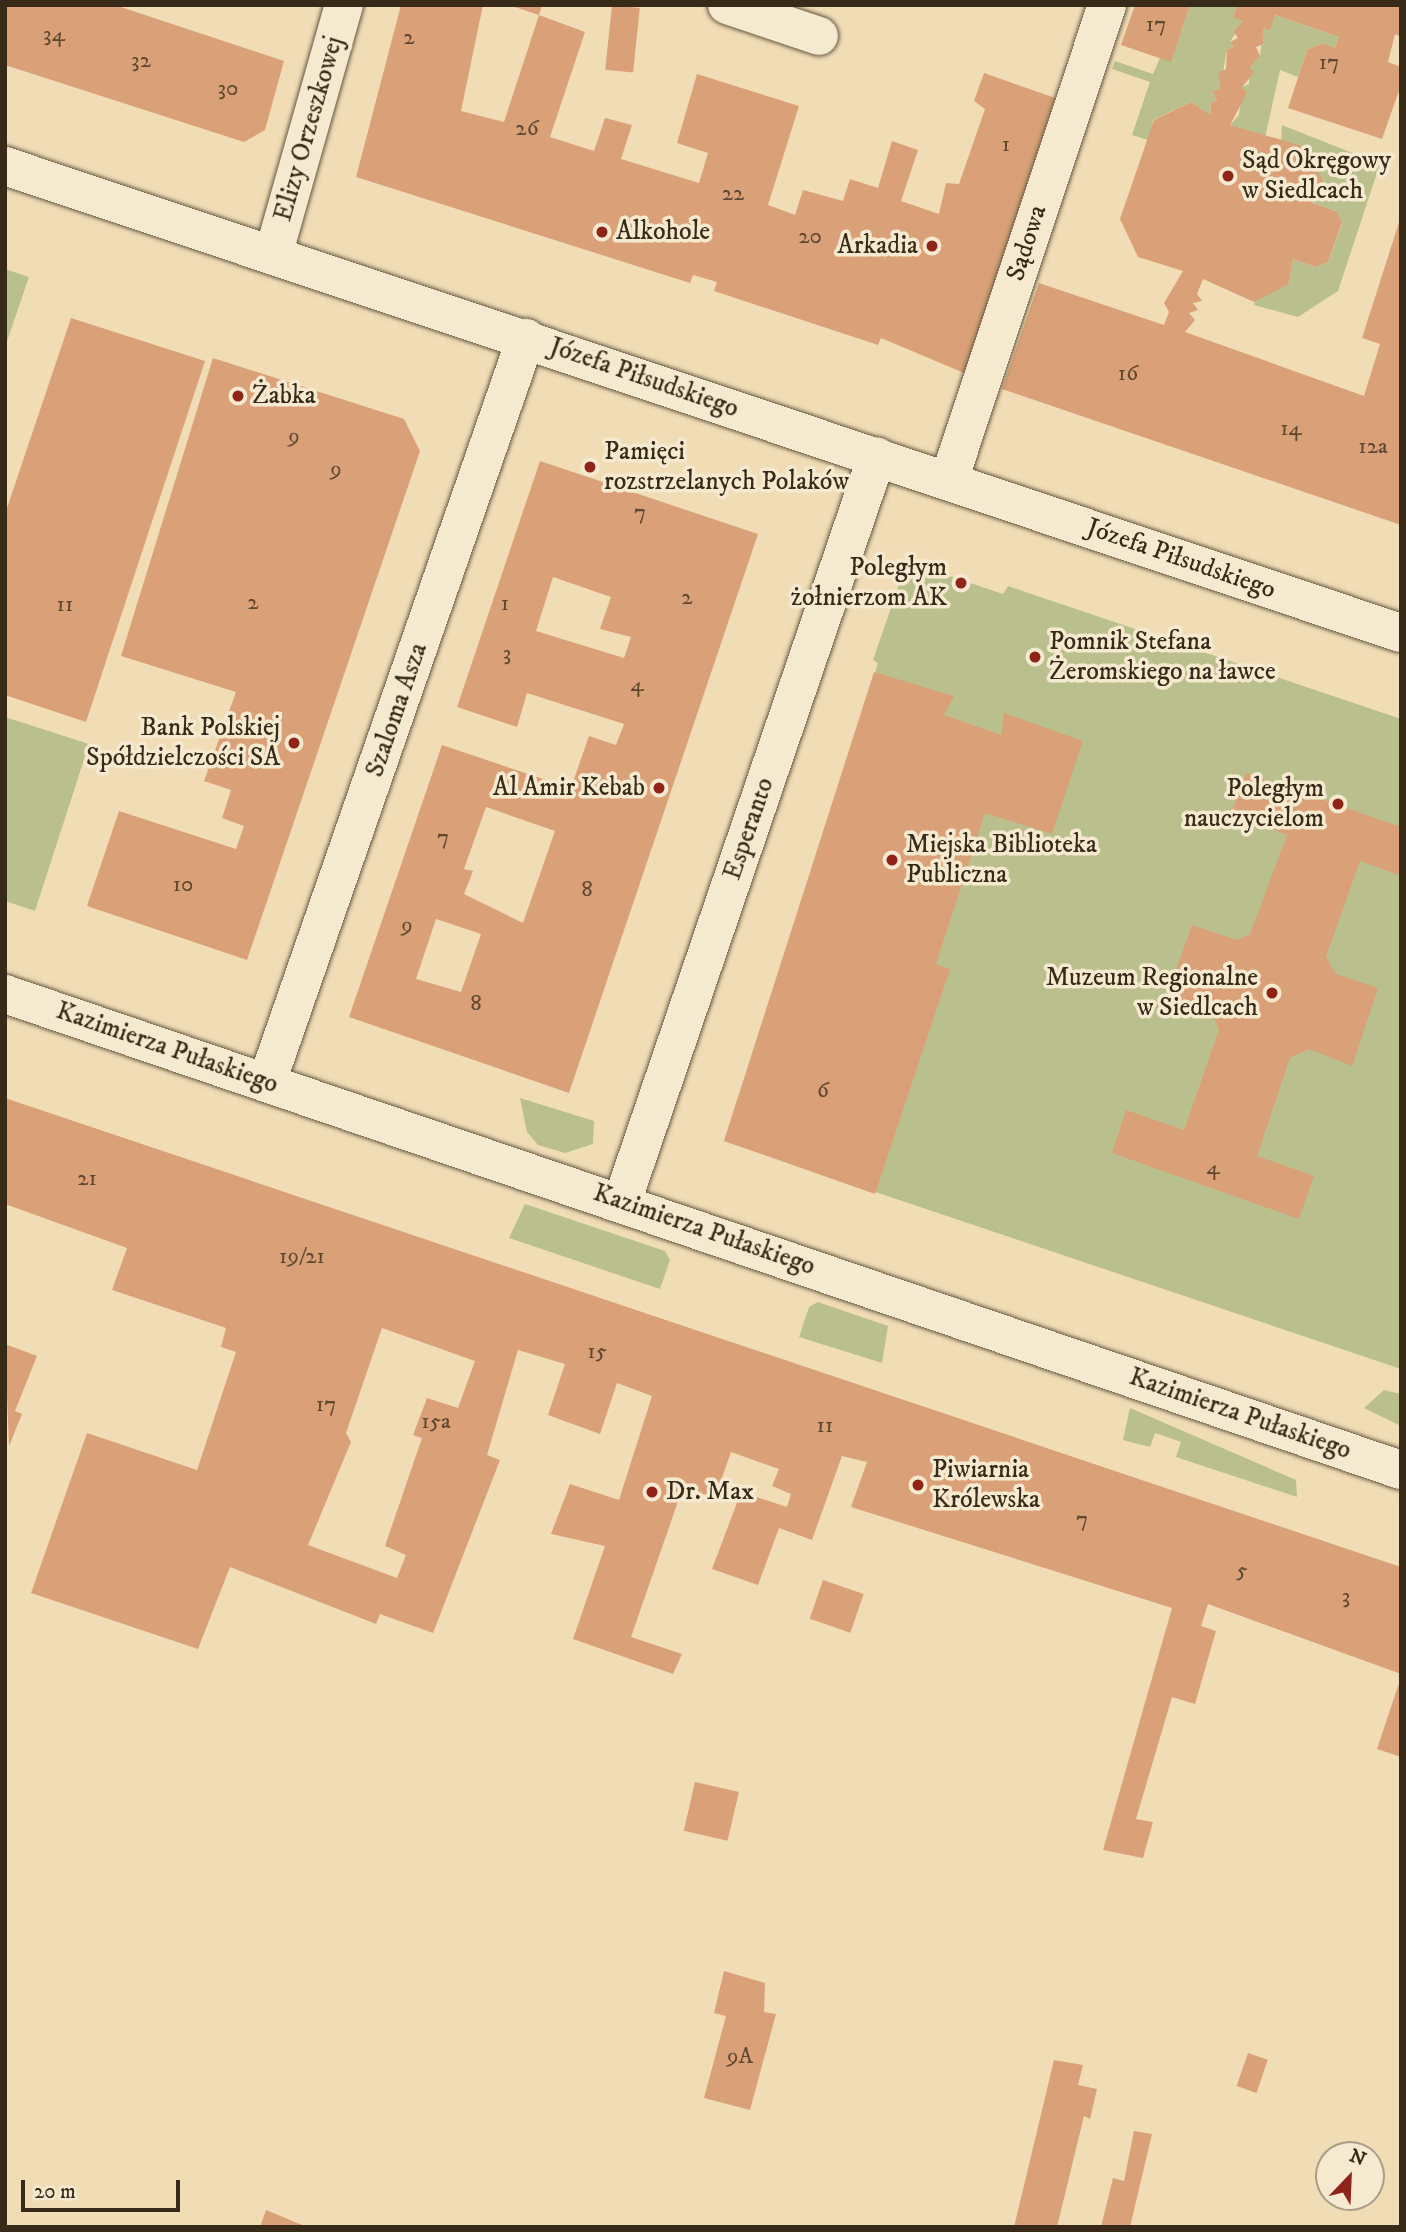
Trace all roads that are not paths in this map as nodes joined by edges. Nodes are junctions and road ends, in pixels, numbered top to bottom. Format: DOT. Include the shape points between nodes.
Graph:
graph roads {
  1 [pos="344,5"];
  2 [pos="727,5"];
  3 [pos="1107,5"];
  4 [pos="819,36"];
  5 [pos="5,166"];
  6 [pos="274,252"];
  7 [pos="526,338"];
  8 [pos="877,456"];
  9 [pos="949,480"];
  10 [pos="1401,633"];
  11 [pos="5,994"];
  12 [pos="267,1082"];
  13 [pos="622,1202"];
  14 [pos="1401,1470"];
  1 -- 6 [label="street, Elizy Orzeszkowej"];
  2 -- 4 [label="street"];
  3 -- 9 [label="street, Sądowa"];
  5 -- 6 [label="street, Józefa Piłsudskiego"];
  6 -- 7 [label="street, Józefa Piłsudskiego"];
  7 -- 8 [label="street, Józefa Piłsudskiego"];
  7 -- 12 [label="street, Szaloma Asza"];
  8 -- 9 [label="street, Józefa Piłsudskiego"];
  8 -- 13 [label="street, Esperanto"];
  9 -- 10 [label="street, Józefa Piłsudskiego"];
  11 -- 12 [label="street, Kazimierza Pułaskiego"];
  12 -- 13 [label="street, Kazimierza Pułaskiego"];
  13 -- 14 [label="street, Kazimierza Pułaskiego"];
}
